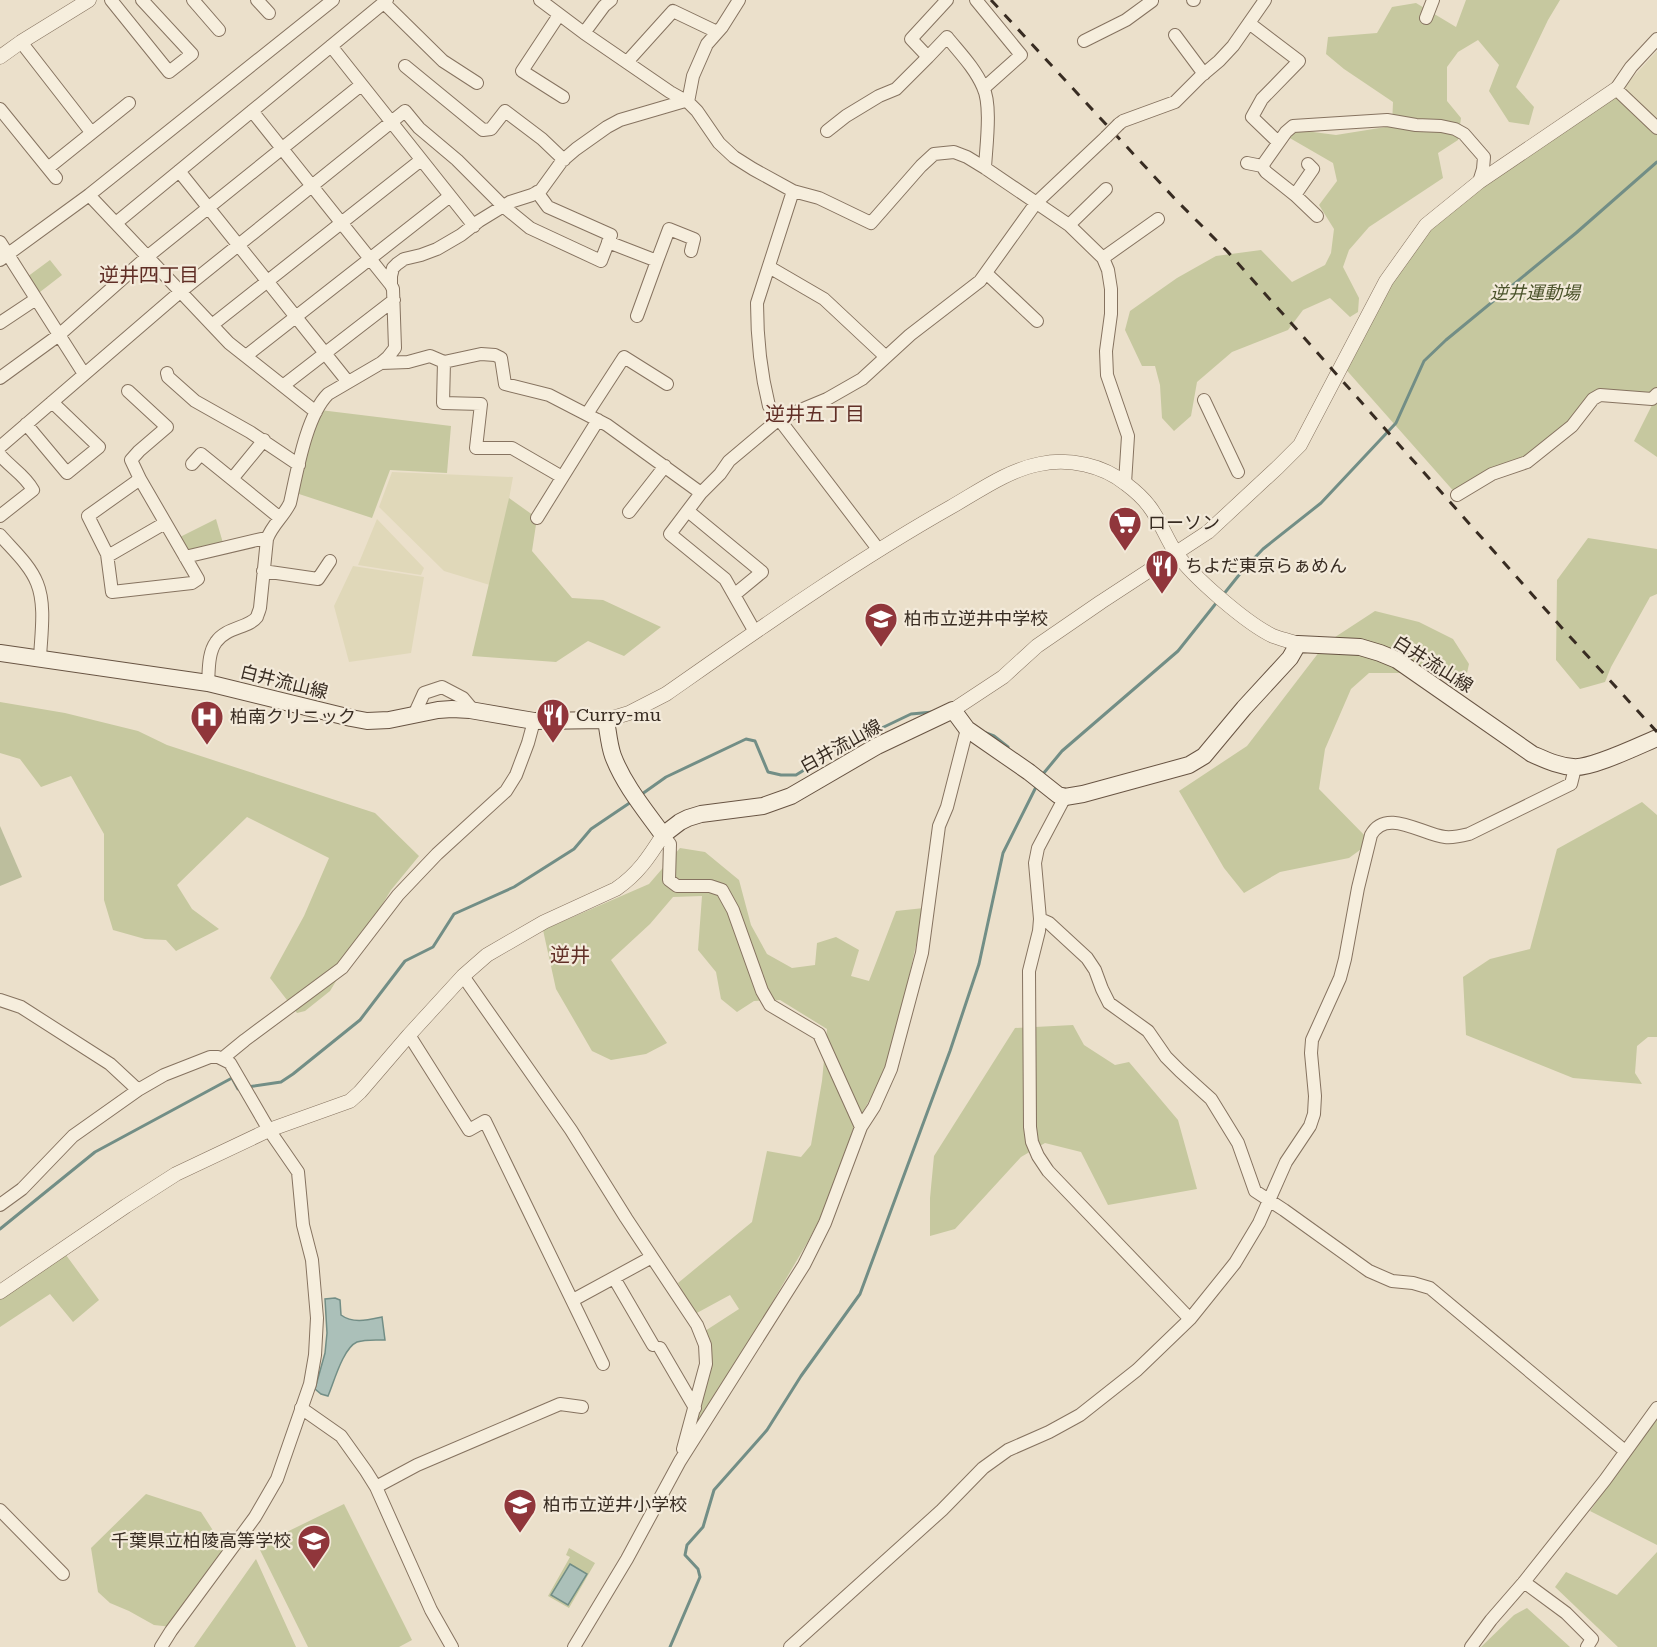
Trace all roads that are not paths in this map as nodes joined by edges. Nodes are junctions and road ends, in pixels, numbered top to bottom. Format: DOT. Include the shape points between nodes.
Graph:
graph roads {
  1 [pos="88,0"];
  2 [pos="111,0"];
  3 [pos="142,0"];
  4 [pos="193,0"];
  5 [pos="257,0"];
  6 [pos="333,0"];
  7 [pos="540,0"];
  8 [pos="611,0"];
  9 [pos="739,0"];
  10 [pos="947,0"];
  11 [pos="976,0"];
  12 [pos="1265,0"];
  13 [pos="1433,0"];
  14 [pos="385,1"];
  15 [pos="1152,1"];
  16 [pos="269,13"];
  17 [pos="559,15"];
  18 [pos="1426,18"];
  19 [pos="1249,23"];
  20 [pos="219,30"];
  21 [pos="584,33"];
  22 [pos="717,33"];
  23 [pos="1175,35"];
  24 [pos="1657,39"];
  25 [pos="1084,41"];
  26 [pos="21,42"];
  27 [pos="331,46"];
  28 [pos="0,57"];
  29 [pos="928,57"];
  30 [pos="627,62"];
  31 [pos="405,66"];
  32 [pos="1204,74"];
  33 [pos="477,83"];
  34 [pos="361,85"];
  35 [pos="984,88"];
  36 [pos="1616,89"];
  37 [pos="563,97"];
  38 [pos="686,101"];
  39 [pos="129,103"];
  40 [pos="0,109"];
  41 [pos="252,111"];
  42 [pos="392,123"];
  43 [pos="1657,128"];
  44 [pos="826,131"];
  45 [pos="91,132"];
  46 [pos="1278,142"];
  47 [pos="282,149"];
  48 [pos="421,160"];
  49 [pos="564,160"];
  50 [pos="1247,163"];
  51 [pos="1308,164"];
  52 [pos="1262,166"];
  53 [pos="985,168"];
  54 [pos="179,171"];
  55 [pos="1479,182"];
  56 [pos="312,186"];
  57 [pos="1106,189"];
  58 [pos="793,191"];
  59 [pos="537,192"];
  60 [pos="89,195"];
  61 [pos="1295,195"];
  62 [pos="450,196"];
  63 [pos="1036,203"];
  64 [pos="502,206"];
  65 [pos="208,208"];
  66 [pos="1317,216"];
  67 [pos="1158,219"];
  68 [pos="116,223"];
  69 [pos="341,223"];
  70 [pos="1069,225"];
  71 [pos="474,226"];
  72 [pos="0,242"];
  73 [pos="608,242"];
  74 [pos="238,245"];
  75 [pos="691,251"];
  76 [pos="4,257"];
  77 [pos="147,257"];
  78 [pos="1103,258"];
  79 [pos="370,259"];
  80 [pos="657,261"];
  81 [pos="769,267"];
  82 [pos="986,273"];
  83 [pos="267,281"];
  84 [pos="391,285"];
  85 [pos="180,292"];
  86 [pos="36,299"];
  87 [pos="393,300"];
  88 [pos="637,316"];
  89 [pos="296,317"];
  90 [pos="1037,321"];
  91 [pos="0,323"];
  92 [pos="212,325"];
  93 [pos="59,335"];
  94 [pos="324,353"];
  95 [pos="246,356"];
  96 [pos="886,357"];
  97 [pos="444,362"];
  98 [pos="381,363"];
  99 [pos="167,373"];
  100 [pos="84,374"];
  101 [pos="0,378"];
  102 [pos="348,382"];
  103 [pos="667,384"];
  104 [pos="284,385"];
  105 [pos="128,391"];
  106 [pos="1657,394"];
  107 [pos="1204,400"];
  108 [pos="52,402"];
  109 [pos="316,412"];
  110 [pos="592,417"];
  111 [pos="779,420"];
  112 [pos="26,424"];
  113 [pos="264,440"];
  114 [pos="0,447"];
  115 [pos="0,455"];
  116 [pos="192,464"];
  117 [pos="299,465"];
  118 [pos="665,466"];
  119 [pos="1238,472"];
  120 [pos="562,477"];
  121 [pos="140,479"];
  122 [pos="232,479"];
  123 [pos="1125,483"];
  124 [pos="701,493"];
  125 [pos="1457,495"];
  126 [pos="688,511"];
  127 [pos="629,512"];
  128 [pos="0,516"];
  129 [pos="280,518"];
  130 [pos="537,518"];
  131 [pos="165,523"];
  132 [pos="0,535"];
  133 [pos="267,539"];
  134 [pos="878,549"];
  135 [pos="1177,554"];
  136 [pos="108,556"];
  137 [pos="185,557"];
  138 [pos="330,561"];
  139 [pos="263,571"];
  140 [pos="734,595"];
  141 [pos="754,632"];
  142 [pos="1298,644"];
  143 [pos="0,653"];
  144 [pos="40,658"];
  145 [pos="208,683"];
  146 [pos="953,710"];
  147 [pos="606,720"];
  148 [pos="534,721"];
  149 [pos="967,729"];
  150 [pos="1657,738"];
  151 [pos="1575,768"];
  152 [pos="1065,796"];
  153 [pos="663,835"];
  154 [pos="1040,919"];
  155 [pos="464,976"];
  156 [pos="0,1000"];
  157 [pos="409,1035"];
  158 [pos="223,1058"];
  159 [pos="138,1090"];
  160 [pos="861,1127"];
  161 [pos="269,1130"];
  162 [pos="1268,1200"];
  163 [pos="0,1205"];
  164 [pos="652,1257"];
  165 [pos="614,1278"];
  166 [pos="0,1292"];
  167 [pos="573,1300"];
  168 [pos="1190,1319"];
  169 [pos="603,1364"];
  170 [pos="582,1407"];
  171 [pos="301,1408"];
  172 [pos="695,1408"];
  173 [pos="1657,1408"];
  174 [pos="1626,1451"];
  175 [pos="680,1461"];
  176 [pos="376,1487"];
  177 [pos="0,1510"];
  178 [pos="63,1574"];
  179 [pos="1524,1582"];
  180 [pos="161,1647"];
  181 [pos="453,1647"];
  182 [pos="574,1647"];
  183 [pos="790,1647"];
  184 [pos="1471,1647"];
  185 [pos="1587,1647"];
  1 -- 26 [label="street"];
  2 -- 3 [label="street" via="168,72 192,54"];
  4 -- 20 [label="street"];
  5 -- 16 [label="street"];
  6 -- 60 [label="street"];
  7 -- 17 [label="street"];
  8 -- 21 [label="street"];
  9 -- 22 [label="street"];
  10 -- 29 [label="street" via="911,39"];
  11 -- 35 [label="street" via="1020,55"];
  12 -- 19 [label="street"];
  13 -- 18 [label="street"];
  14 -- 27 [label="street"];
  14 -- 33 [label="street" via="443,61"];
  15 -- 25 [label="street" via="1126,20"];
  17 -- 21 [label="street"];
  17 -- 37 [label="street" via="522,71"];
  19 -- 32 [label="street" via="1220,61"];
  19 -- 46 [label="street" via="1299,61 1262,99 1252,117"];
  21 -- 30 [label="street"];
  22 -- 30 [label="street" via="673,11"];
  22 -- 38 [label="street" via="707,44"];
  23 -- 32 [label="street"];
  24 -- 36 [label="street"];
  26 -- 28 [label="street"];
  26 -- 45 [label="street"];
  27 -- 34 [label="street"];
  27 -- 41 [label="street"];
  29 -- 35 [label="street" via="947,37"];
  29 -- 44 [label="street" via="897,89 879,96"];
  30 -- 38 [label="street"];
  31 -- 49 [label="street" via="483,130 491,129 505,111"];
  32 -- 63 [label="street, bridge" via="1175,102 1119,124"];
  34 -- 42 [label="street"];
  34 -- 47 [label="street"];
  35 -- 53 [label="street"];
  36 -- 43 [label="street"];
  36 -- 55 [label="street"];
  38 -- 49 [label="street" via="620,120"];
  38 -- 58 [label="street" via="734,157"];
  39 -- 45 [label="street"];
  40 -- 45 [label="street" via="52,173"];
  41 -- 47 [label="street"];
  41 -- 54 [label="street"];
  42 -- 48 [label="street"];
  42 -- 56 [label="street"];
  42 -- 64 [label="street" via="405,111"];
  46 -- 52 [label="street"];
  46 -- 55 [label="street" via="1293,126 1387,120 1441,126 1464,134 1484,156"];
  47 -- 56 [label="street"];
  47 -- 65 [label="street"];
  48 -- 62 [label="street"];
  48 -- 69 [label="street"];
  49 -- 59 [label="street"];
  50 -- 52 [label="street"];
  51 -- 61 [label="street" via="1313,169"];
  52 -- 61 [label="street"];
  53 -- 58 [label="street" via="954,152 934,154 871,224 819,198"];
  53 -- 63 [label="street"];
  54 -- 65 [label="street"];
  54 -- 68 [label="street"];
  55 -- 135 [label="street" via="1426,225 1386,281 1300,445 1208,532"];
  56 -- 69 [label="street"];
  56 -- 74 [label="street"];
  57 -- 70 [label="street"];
  58 -- 81 [label="street"];
  59 -- 64 [label="street"];
  59 -- 73 [label="street" via="548,207 611,235"];
  60 -- 68 [label="street"];
  60 -- 76 [label="street"];
  61 -- 66 [label="street"];
  62 -- 71 [label="street"];
  62 -- 79 [label="street"];
  63 -- 70 [label="street"];
  63 -- 82 [label="street"];
  64 -- 71 [label="street"];
  64 -- 73 [label="street" via="530,228 601,261"];
  65 -- 74 [label="street"];
  65 -- 77 [label="street"];
  67 -- 78 [label="street"];
  68 -- 77 [label="street"];
  69 -- 79 [label="street"];
  69 -- 83 [label="street"];
  70 -- 78 [label="street"];
  71 -- 84 [label="street" via="429,253 404,259 393,268"];
  72 -- 76 [label="street"];
  73 -- 80 [label="street"];
  74 -- 83 [label="street"];
  74 -- 85 [label="street"];
  75 -- 80 [label="street" via="694,239 669,229"];
  76 -- 86 [label="street"];
  77 -- 85 [label="street"];
  77 -- 93 [label="street"];
  78 -- 123 [label="street" via="1111,289 1107,375 1128,436"];
  79 -- 84 [label="street"];
  79 -- 89 [label="street"];
  80 -- 88 [label="street"];
  81 -- 96 [label="street" via="824,299"];
  81 -- 111 [label="street" via="757,318 764,386 769,406"];
  82 -- 90 [label="street"];
  82 -- 96 [label="street"];
  83 -- 89 [label="street"];
  83 -- 92 [label="street"];
  84 -- 87 [label="street"];
  85 -- 92 [label="street"];
  85 -- 100 [label="street"];
  86 -- 91 [label="street"];
  86 -- 93 [label="street"];
  87 -- 94 [label="street"];
  87 -- 98 [label="street" via="395,348"];
  89 -- 94 [label="street"];
  89 -- 95 [label="street"];
  92 -- 95 [label="street"];
  93 -- 100 [label="street"];
  93 -- 101 [label="street"];
  94 -- 102 [label="street"];
  94 -- 104 [label="street"];
  95 -- 104 [label="street"];
  96 -- 111 [label="street" via="862,379"];
  97 -- 98 [label="street" via="430,356"];
  97 -- 110 [label="street" via="495,355 501,358 505,384 549,395"];
  97 -- 120 [label="street" via="443,403 481,404 476,448 512,448"];
  98 -- 102 [label="street"];
  99 -- 113 [label="street" via="195,401"];
  100 -- 108 [label="street"];
  102 -- 109 [label="street" via="328,394"];
  103 -- 110 [label="street" via="624,357"];
  104 -- 109 [label="street"];
  105 -- 121 [label="street" via="167,427 131,460"];
  106 -- 125 [label="street" via="1652,399 1600,395 1572,426 1527,462 1492,474"];
  107 -- 119 [label="street"];
  108 -- 112 [label="street"];
  108 -- 112 [label="street" via="99,447 67,473"];
  109 -- 117 [label="street"];
  110 -- 118 [label="street"];
  110 -- 120 [label="street"];
  111 -- 124 [label="street" via="729,461"];
  111 -- 134 [label="street"];
  112 -- 114 [label="street"];
  113 -- 117 [label="street"];
  113 -- 122 [label="street"];
  115 -- 128 [label="street" via="26,478 33,490"];
  116 -- 122 [label="street" via="201,454"];
  117 -- 129 [label="street" via="290,503"];
  118 -- 124 [label="street"];
  118 -- 127 [label="street"];
  120 -- 130 [label="street"];
  121 -- 131 [label="street"];
  121 -- 136 [label="street" via="88,516"];
  122 -- 129 [label="street"];
  123 -- 134 [label="street" via="1099,469 1071,462 1027,467"];
  123 -- 135 [label="street" via="1150,507"];
  124 -- 126 [label="street"];
  126 -- 140 [label="street" via="670,534 725,579"];
  126 -- 140 [label="street" via="762,572"];
  129 -- 133 [label="street"];
  131 -- 136 [label="street"];
  131 -- 137 [label="street"];
  132 -- 144 [label="street" via="38,584 43,610"];
  133 -- 137 [label="street"];
  133 -- 139 [label="street"];
  134 -- 141 [label="street"];
  135 -- 142 [label="street" via="1205,584 1251,621 1273,636"];
  135 -- 146 [label="street" via="1037,646 1003,677"];
  136 -- 137 [label="street" via="112,592 192,583 198,579"];
  138 -- 139 [label="street" via="318,579"];
  139 -- 145 [label="street" via="257,617 223,634 216,642"];
  140 -- 141 [label="street"];
  141 -- 147 [label="street" via="646,705"];
  142 -- 151 [label="main road, 白井流山線" via="1360,647 1397,660 1532,754 1553,764"];
  142 -- 152 [label="main road" via="1204,756 1189,765"];
  143 -- 144 [label="main road, 白井流山線"];
  144 -- 145 [label="main road, 白井流山線"];
  145 -- 148 [label="main road, 白井流山線" via="367,721 438,710 473,710"];
  146 -- 149 [label="main road"];
  146 -- 153 [label="main road, 白井流山線" via="877,746 791,796 763,806 694,816"];
  147 -- 148 [label="main road, 白井流山線"];
  147 -- 153 [label="main road" via="612,754 621,773"];
  148 -- 158 [label="street" via="516,775 506,791 399,895 342,968"];
  149 -- 152 [label="main road" via="1058,795"];
  149 -- 160 [label="street" via="939,826 922,953 891,1069"];
  150 -- 151 [label="main road, 白井流山線" via="1593,765"];
  151 -- 162 [label="street" via="1570,784 1459,837 1436,835 1401,824 1384,823 1374,828 1340,978 1312,1040 1314,1114"];
  152 -- 154 [label="street" via="1038,848 1035,863"];
  153 -- 155 [label="street" via="626,882 509,941"];
  153 -- 160 [label="street" via="670,844 669,880 676,886 710,885 722,890 770,1005 819,1034"];
  154 -- 162 [label="street" via="1087,958 1109,1003 1148,1031 1166,1057 1211,1099 1238,1143 1255,1191"];
  154 -- 168 [label="street" via="1029,971 1032,1142 1048,1171"];
  155 -- 157 [label="street"];
  155 -- 164 [label="street" via="572,1130"];
  156 -- 159 [label="street" via="21,1007 110,1064"];
  157 -- 161 [label="street" via="350,1101"];
  157 -- 167 [label="street" via="469,1130 485,1121"];
  158 -- 159 [label="street" via="210,1057 186,1065"];
  158 -- 161 [label="street" via="230,1063"];
  159 -- 163 [label="street" via="73,1136 22,1190"];
  160 -- 175 [label="street" via="825,1223 804,1265"];
  161 -- 166 [label="street" via="176,1173"];
  161 -- 171 [label="street" via="298,1172 303,1225 312,1260 317,1318 315,1355"];
  162 -- 168 [label="street" via="1235,1263"];
  162 -- 174 [label="street" via="1369,1271 1392,1281 1430,1288"];
  164 -- 165 [label="street"];
  164 -- 172 [label="street" via="697,1325 705,1345 706,1364"];
  165 -- 167 [label="street"];
  165 -- 172 [label="street"];
  167 -- 169 [label="street"];
  168 -- 183 [label="street" via="1137,1370 1080,1415 1008,1450 983,1468"];
  170 -- 176 [label="street" via="560,1404 417,1465"];
  171 -- 176 [label="street" via="341,1436"];
  171 -- 180 [label="street" via="277,1479 255,1517"];
  172 -- 175 [label="street"];
  173 -- 174 [label="street"];
  174 -- 179 [label="street"];
  175 -- 182 [label="street"];
  176 -- 181 [label="street" via="431,1611"];
  177 -- 178 [label="street"];
  179 -- 184 [label="street"];
  179 -- 185 [label="street" via="1566,1613 1592,1639"];
}
